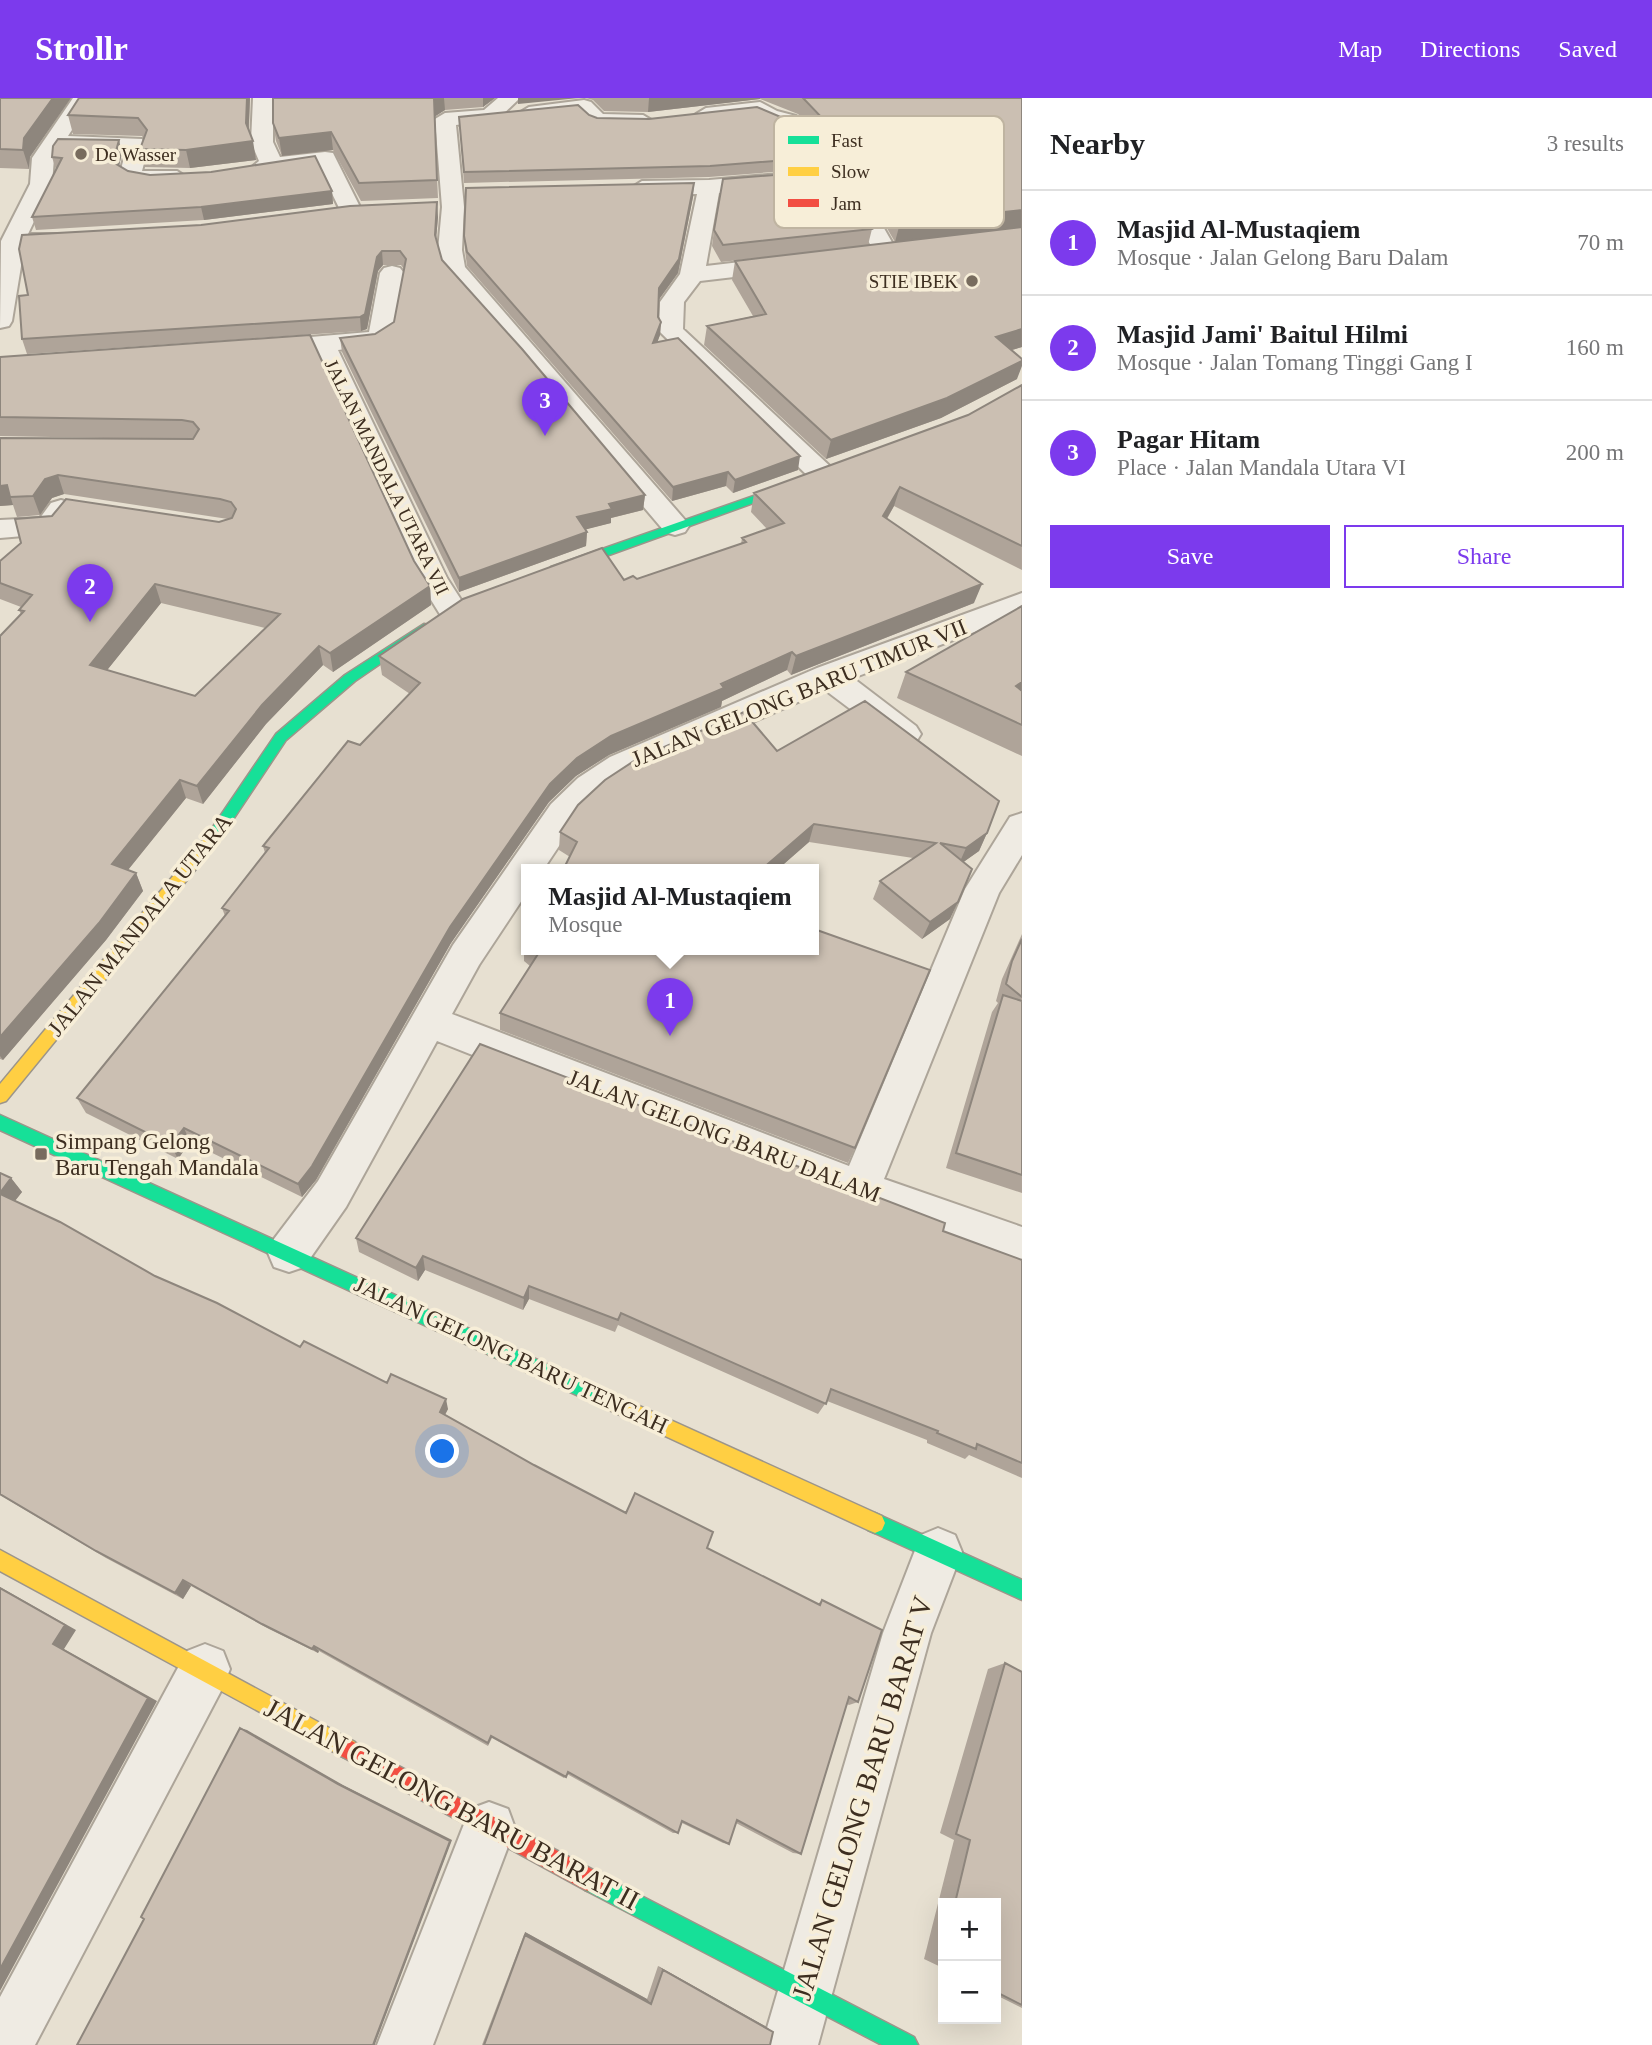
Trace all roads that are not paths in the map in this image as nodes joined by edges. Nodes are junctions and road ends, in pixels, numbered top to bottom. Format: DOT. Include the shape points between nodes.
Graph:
graph roads {
  1 [pos="83,98"];
  2 [pos="263,98"];
  3 [pos="510,98"];
  4 [pos="783,98"];
  5 [pos="490,116"];
  6 [pos="789,116"];
  7 [pos="683,117"];
  8 [pos="774,117"];
  9 [pos="660,120"];
  10 [pos="54,142"];
  11 [pos="272,165"];
  12 [pos="236,171"];
  13 [pos="202,177"];
  14 [pos="774,181"];
  15 [pos="709,187"];
  16 [pos="614,189"];
  17 [pos="478,192"];
  18 [pos="444,203"];
  19 [pos="376,210"];
  20 [pos="872,228"];
  21 [pos="92,238"];
  22 [pos="13,241"];
  23 [pos="912,248"];
  24 [pos="885,251"];
  25 [pos="857,255"];
  26 [pos="802,261"];
  27 [pos="393,273"];
  28 [pos="692,275"];
  29 [pos="0,321"];
  30 [pos="323,345"];
  31 [pos="242,350"];
  32 [pos="829,473"];
  33 [pos="90,510"];
  34 [pos="675,526"];
  35 [pos="0,529"];
  36 [pos="540,576"];
  37 [pos="1022,603"];
  38 [pos="459,607"];
  39 [pos="828,676"];
  40 [pos="925,749"];
  41 [pos="1015,818"];
  42 [pos="528,864"];
  43 [pos="521,874"];
  44 [pos="428,1021"];
  45 [pos="0,1096"];
  46 [pos="0,1122"];
  47 [pos="860,1189"];
  48 [pos="1022,1246"];
  49 [pos="289,1252"];
  50 [pos="938,1552"];
  51 [pos="0,1560"];
  52 [pos="1022,1590"];
  53 [pos="205,1669"];
  54 [pos="489,1828"];
  55 [pos="805,1991"];
  56 [pos="5,2045"];
  57 [pos="405,2045"];
  58 [pos="790,2045"];
  59 [pos="906,2045"];
  1 -- 10 [label="street"];
  2 -- 11 [label="street" via="262,142"];
  3 -- 5 [label="street"];
  4 -- 6 [label="street"];
  5 -- 9 [label="street" via="584,106 602,121"];
  5 -- 18 [label="street" via="445,119"];
  7 -- 8 [label="street" via="760,108"];
  10 -- 13 [label="street" via="134,144 130,177"];
  10 -- 22 [label="street" via="43,158 41,184"];
  11 -- 12 [label="street"];
  11 -- 19 [label="street" via="326,158 342,212"];
  14 -- 15 [label="street"];
  15 -- 16 [label="street"];
  15 -- 28 [label="street"];
  17 -- 18 [label="street"];
  18 -- 34 [label="street" via="453,268"];
  20 -- 24 [label="street"];
  21 -- 22 [label="street"];
  22 -- 29 [label="street"];
  23 -- 24 [label="street"];
  24 -- 25 [label="street"];
  26 -- 28 [label="street"];
  27 -- 30 [label="street" via="377,339"];
  28 -- 32 [label="street" via="672,302 671,331"];
  30 -- 31 [label="street"];
  30 -- 38 [label="street, JALAN MANDALA UTARA VII" via="433,579"];
  32 -- 34 [label="street"];
  33 -- 35 [label="street" via="64,506 49,527"];
  34 -- 36 [label="street"];
  37 -- 39 [label="street, JALAN GELONG BARU TIMUR VII"];
  38 -- 45 [label="street, JALAN MANDALA UTARA" via="350,678 281,737 201,856"];
  39 -- 40 [label="street"];
  39 -- 42 [label="street, JALAN GELONG BARU TIMUR VII" via="622,766 590,787 563,813"];
  41 -- 47 [label="street"];
  43 -- 44 [label="street, JALAN GELONG BARU TIMUR VII"];
  44 -- 47 [label="street, JALAN GELONG BARU DALAM"];
  44 -- 49 [label="street, JALAN GELONG BARU TIMUR VII" via="332,1194"];
  46 -- 49 [label="street, JALAN GELONG BARU TENGAH"];
  47 -- 48 [label="street, JALAN GELONG BARU DALAM"];
  49 -- 50 [label="street, JALAN GELONG BARU TENGAH"];
  50 -- 52 [label="street, JALAN GELONG BARU TENGAH"];
  50 -- 55 [label="street, JALAN GELONG BARU BARAT V" via="907,1633"];
  51 -- 53 [label="street, JALAN GELONG BARU BARAT II"];
  53 -- 54 [label="street, JALAN GELONG BARU BARAT II"];
  53 -- 56 [label="street"];
  54 -- 55 [label="street, JALAN GELONG BARU BARAT II"];
  54 -- 57 [label="street"];
  55 -- 58 [label="street, JALAN GELONG BARU BARAT V"];
  55 -- 59 [label="street, JALAN GELONG BARU BARAT II"];
}
